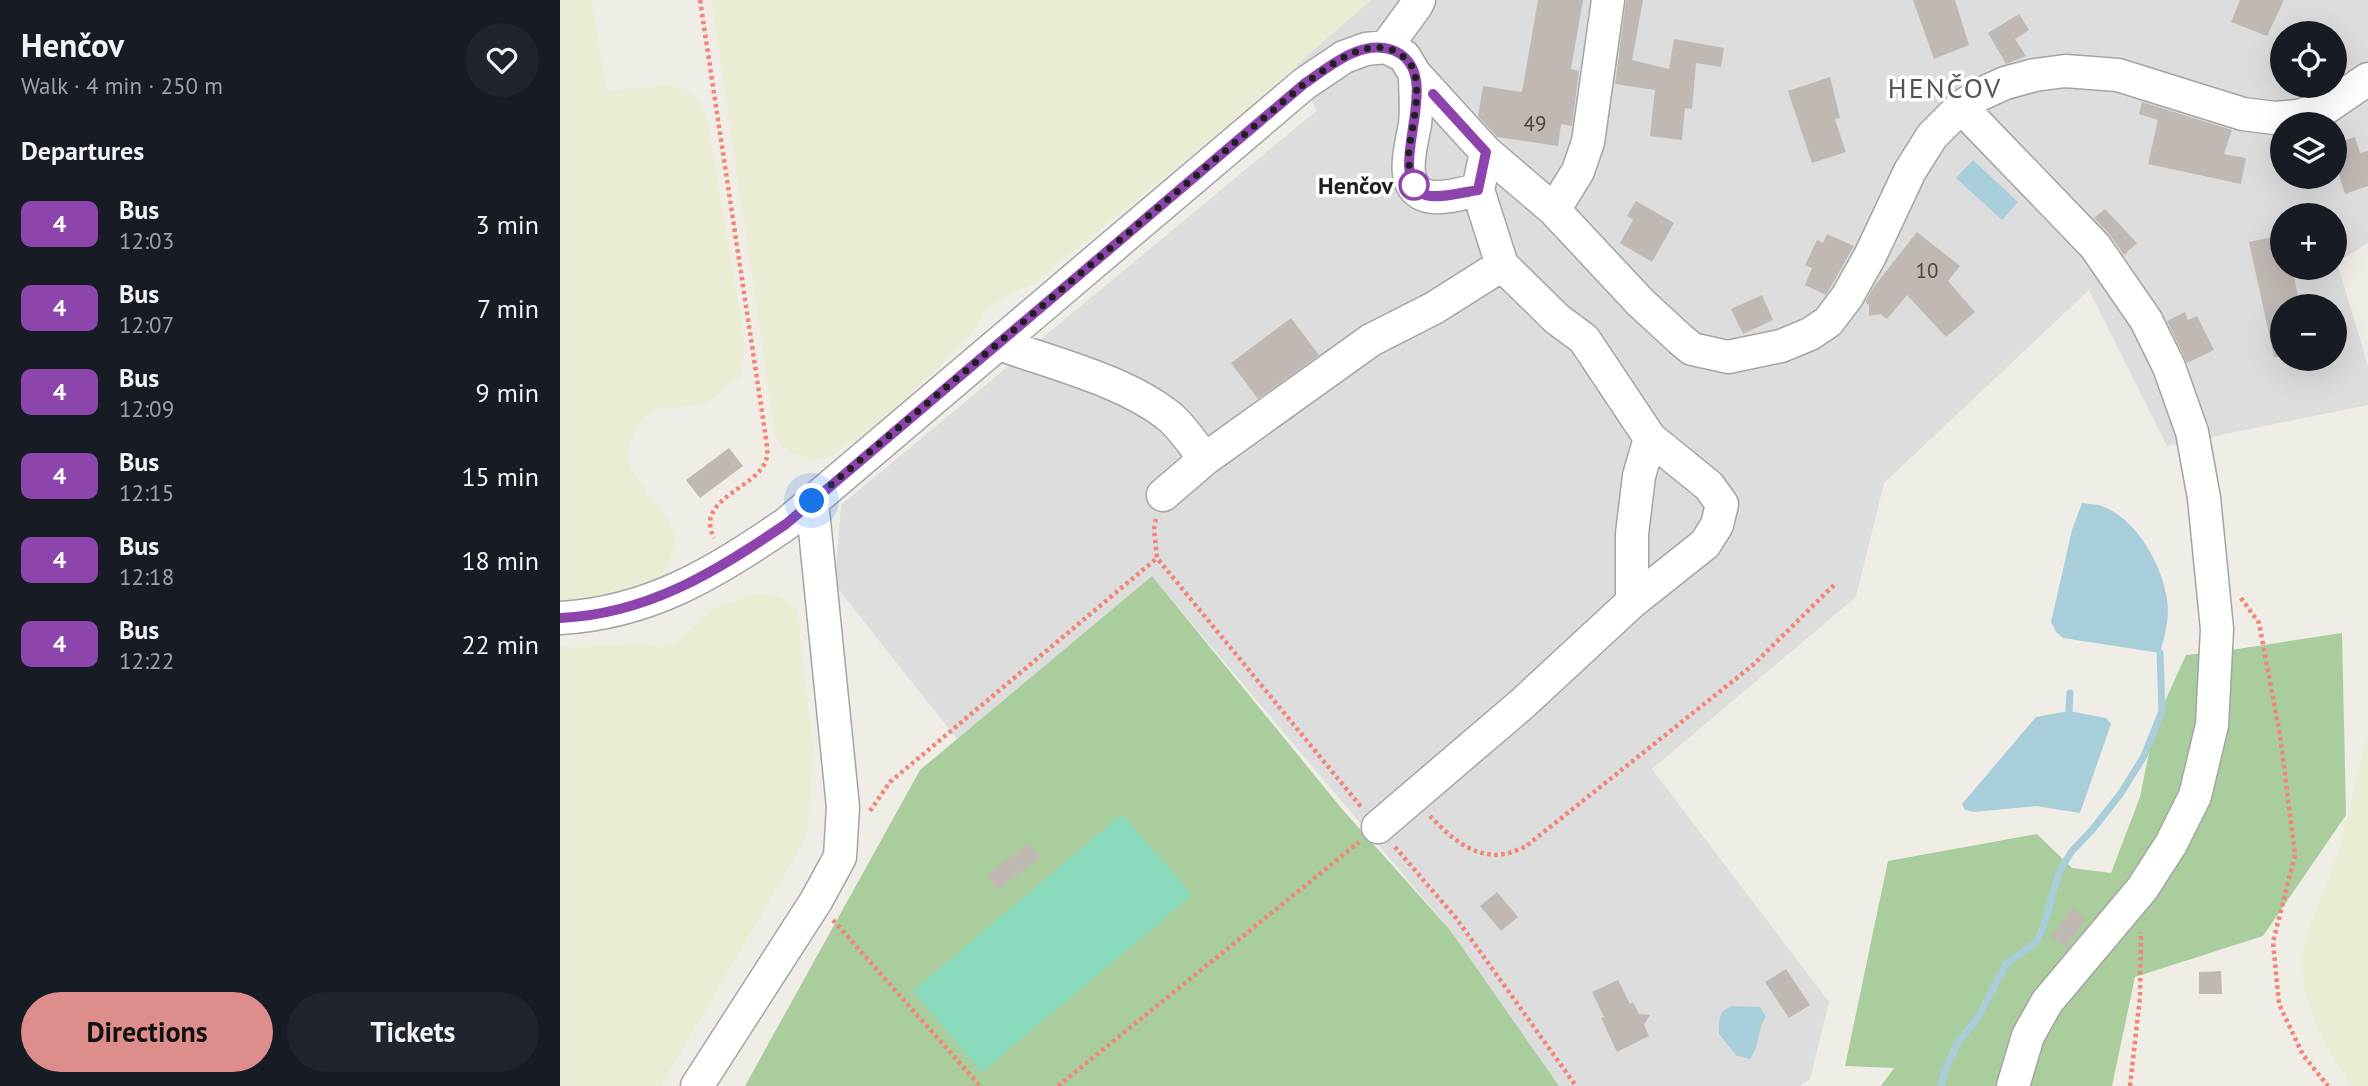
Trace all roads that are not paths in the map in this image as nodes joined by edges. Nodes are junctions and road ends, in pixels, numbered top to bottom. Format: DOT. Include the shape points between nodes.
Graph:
graph roads {
  1 [pos="1419,0"];
  2 [pos="1608,0"];
  3 [pos="1386,47"];
  4 [pos="1415,74"];
  5 [pos="2368,79"];
  6 [pos="1961,107"];
  7 [pos="1486,152"];
  8 [pos="1478,190"];
  9 [pos="1554,210"];
  10 [pos="1502,265"];
  11 [pos="999,344"];
  12 [pos="1650,438"];
  13 [pos="1205,459"];
  14 [pos="1163,495"];
  15 [pos="812,501"];
  16 [pos="1632,602"];
  17 [pos="560,618"];
  18 [pos="1378,827"];
  19 [pos="697,1086"];
  20 [pos="2012,1086"];
  1 -- 3 [label="street"];
  2 -- 9 [label="street" via="1588,142 1578,171"];
  3 -- 4 [label="street" via="1404,56"];
  3 -- 11 [label="street" via="1344,57 1304,84"];
  4 -- 7 [label="street"];
  4 -- 8 [label="street" via="1410,181 1422,194 1434,197"];
  5 -- 6 [label="street" via="2327,107 2275,118 2243,114 2118,75 2065,71 2005,83"];
  6 -- 9 [label="street" via="1932,136 1910,171 1847,297 1828,322 1781,346 1728,357 1692,349 1640,302"];
  6 -- 20 [label="street" via="2095,246 2146,320 2192,432 2204,498 2217,629 2212,725 2195,796 2143,890 2047,1002 2028,1036"];
  7 -- 8 [label="street"];
  7 -- 9 [label="street"];
  8 -- 10 [label="street"];
  10 -- 12 [label="street" via="1584,339"];
  10 -- 13 [label="street" via="1434,308 1371,340"];
  11 -- 13 [label="street" via="1139,397 1171,418"];
  11 -- 15 [label="street"];
  12 -- 16 [label="street" via="1639,477 1632,534"];
  12 -- 16 [label="street" via="1709,486 1722,504 1717,525 1705,544"];
  13 -- 14 [label="street"];
  15 -- 17 [label="street" via="729,563 689,585 597,614"];
  15 -- 19 [label="street" via="844,807 840,857"];
  16 -- 18 [label="street"];
}
